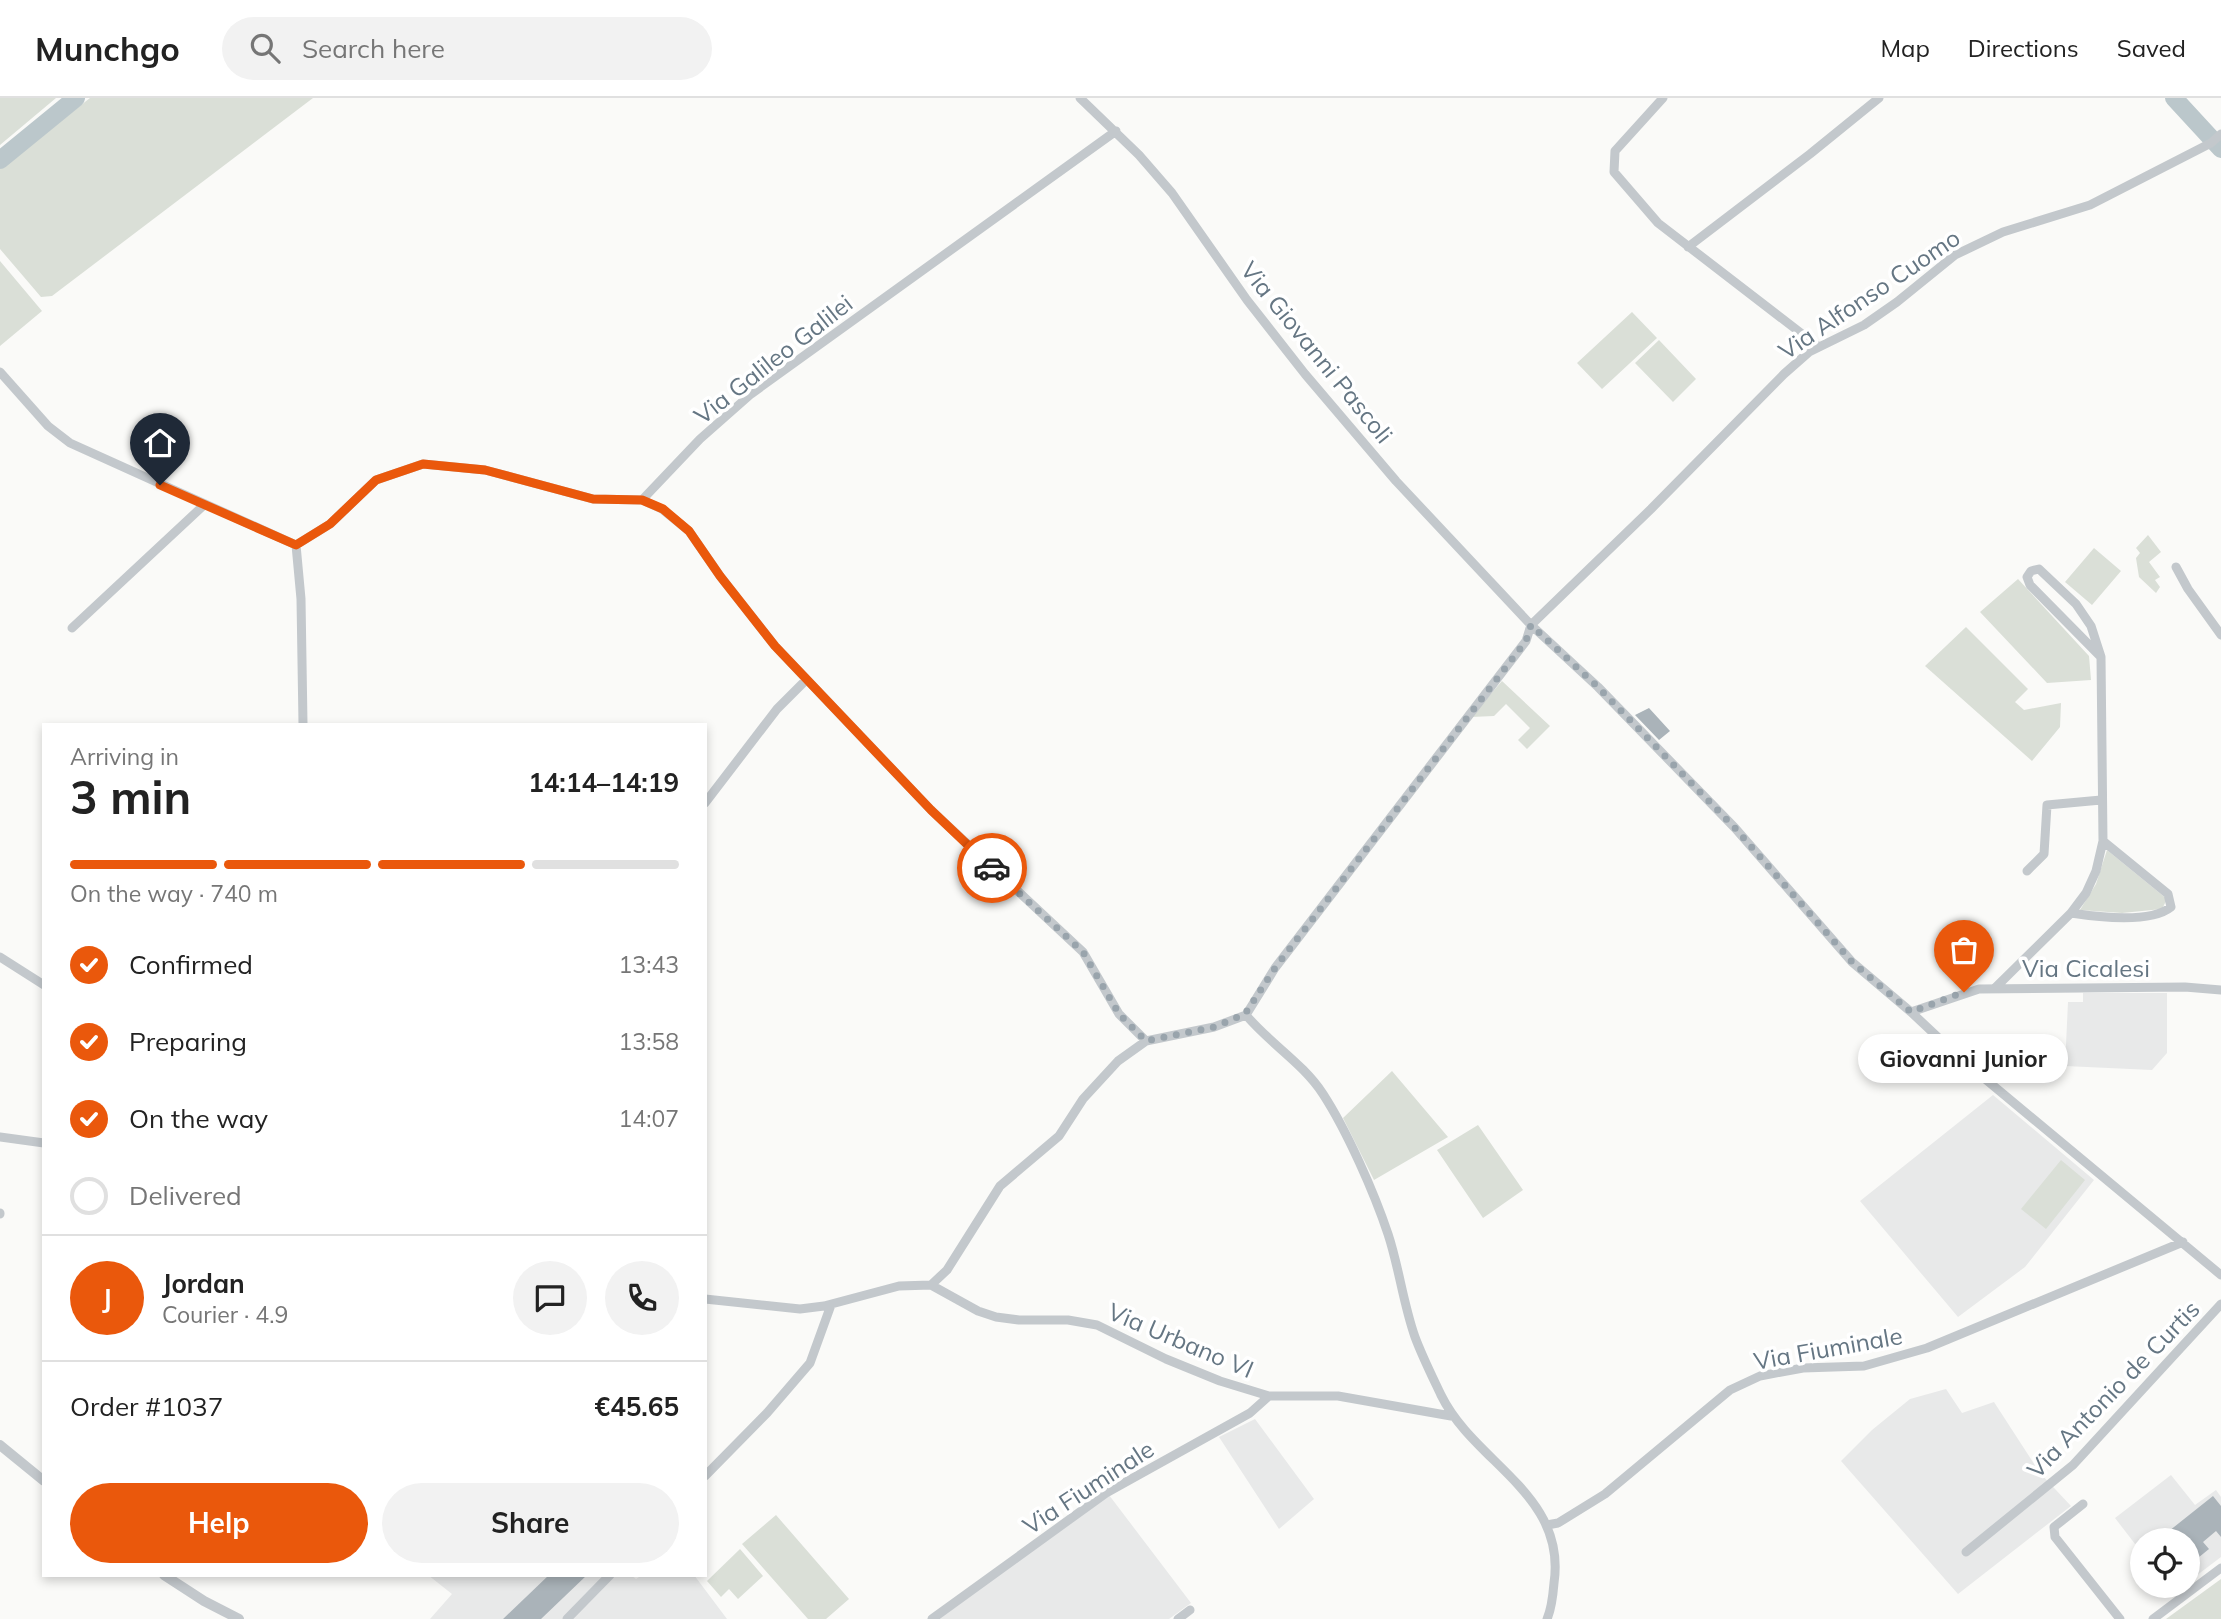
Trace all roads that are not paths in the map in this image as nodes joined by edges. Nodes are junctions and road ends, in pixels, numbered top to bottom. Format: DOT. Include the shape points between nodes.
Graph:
graph roads {
  1 [pos="1080,98"];
  2 [pos="1663,98"];
  3 [pos="1879,98"];
  4 [pos="1116,131"];
  5 [pos="2220,135"];
  6 [pos="1688,247"];
  7 [pos="1819,347"];
  8 [pos="0,372"];
  9 [pos="642,500"];
  10 [pos="204,505"];
  11 [pos="296,545"];
  12 [pos="2176,567"];
  13 [pos="1531,625"];
  14 [pos="72,628"];
  15 [pos="2221,635"];
  16 [pos="2101,657"];
  17 [pos="806,680"];
  18 [pos="303,723"];
  19 [pos="707,800"];
  20 [pos="2101,800"];
  21 [pos="2103,841"];
  22 [pos="2027,871"];
  23 [pos="2071,913"];
  24 [pos="0,957"];
  25 [pos="42,984"];
  26 [pos="1995,988"];
  27 [pos="2221,990"];
  28 [pos="1911,1012"];
  29 [pos="1245,1014"];
  30 [pos="1146,1041"];
  31 [pos="0,1137"];
  32 [pos="42,1143"];
  33 [pos="2183,1242"];
  34 [pos="2221,1275"];
  35 [pos="931,1286"];
  36 [pos="707,1299"];
  37 [pos="2221,1304"];
  38 [pos="831,1305"];
  39 [pos="1269,1396"];
  40 [pos="1451,1416"];
  41 [pos="0,1445"];
  42 [pos="707,1474"];
  43 [pos="42,1479"];
  44 [pos="2083,1504"];
  45 [pos="1547,1525"];
  46 [pos="1966,1552"];
  47 [pos="2221,1568"];
  48 [pos="167,1577"];
  49 [pos="608,1577"];
  50 [pos="1190,1610"];
  51 [pos="239,1619"];
  52 [pos="567,1619"];
  53 [pos="932,1619"];
  54 [pos="1178,1619"];
  55 [pos="1547,1619"];
  56 [pos="2120,1619"];
  57 [pos="2153,1619"];
  1 -- 4 [label="street, Via Giovanni Pascoli"];
  2 -- 6 [label="street" via="1615,151 1614,172 1658,223"];
  3 -- 6 [label="street"];
  4 -- 9 [label="street, Via Galileo Galilei" via="751,394"];
  4 -- 13 [label="street, Via Giovanni Pascoli" via="1172,193 1305,374 1396,481"];
  5 -- 7 [label="street, Via Alfonso Cuomo" via="2090,205 2003,233 1955,255 1864,325"];
  6 -- 7 [label="street"];
  7 -- 13 [label="street, Via Alfonso Cuomo" via="1784,374"];
  8 -- 10 [label="street" via="48,426 70,443"];
  9 -- 11 [label="street" via="593,499 485,470 423,464 376,480 330,524"];
  9 -- 17 [label="street" via="663,509 689,531"];
  10 -- 11 [label="street"];
  10 -- 14 [label="street"];
  11 -- 18 [label="street"];
  12 -- 15 [label="street"];
  13 -- 28 [label="street" via="1735,828 1852,962"];
  13 -- 29 [label="street, Via Alfonso Cuomo" via="1526,641 1275,968"];
  16 -- 16 [label="street" via="2030,585 2027,576 2031,571 2039,569 2076,604 2091,626"];
  16 -- 20 [label="street"];
  17 -- 19 [label="street"];
  17 -- 30 [label="street" via="931,810 1083,952 1119,1014"];
  20 -- 21 [label="street"];
  20 -- 22 [label="street" via="2047,805 2044,854"];
  21 -- 23 [label="street" via="2096,871"];
  21 -- 23 [label="street" via="2168,894 2171,907 2164,913 2117,918"];
  23 -- 26 [label="street"];
  24 -- 25 [label="street"];
  26 -- 27 [label="street, Via Cicalesi"];
  26 -- 28 [label="street, Via Cicalesi" via="1964,992"];
  28 -- 33 [label="street"];
  29 -- 30 [label="street" via="1214,1027"];
  29 -- 40 [label="street" via="1311,1078 1335,1114 1377,1205 1415,1337"];
  30 -- 35 [label="street" via="1105,1073 1059,1136 1000,1186 947,1270"];
  31 -- 32 [label="street"];
  33 -- 34 [label="street"];
  33 -- 45 [label="street, Via Fiuminale" via="1927,1348 1864,1366 1803,1368 1760,1376 1723,1396 1605,1494"];
  35 -- 38 [label="street, Via Urbano VI" via="899,1286"];
  35 -- 39 [label="street, Via Urbano VI" via="996,1317 1097,1325 1166,1359"];
  36 -- 38 [label="street, Via Urbano VI" via="800,1308"];
  37 -- 46 [label="street, Via Antonio de Curtis" via="2073,1465"];
  38 -- 42 [label="street" via="810,1363"];
  39 -- 40 [label="street, Via Urbano VI" via="1338,1396"];
  39 -- 53 [label="street, Via Fiuminale" via="1250,1413 1106,1493"];
  40 -- 45 [label="street" via="1515,1479"];
  41 -- 43 [label="street"];
  44 -- 56 [label="street" via="2054,1527 2055,1537"];
  45 -- 55 [label="street" via="1556,1573"];
  47 -- 57 [label="street"];
  48 -- 51 [label="street"];
  49 -- 52 [label="street"];
  50 -- 54 [label="street"];
}
